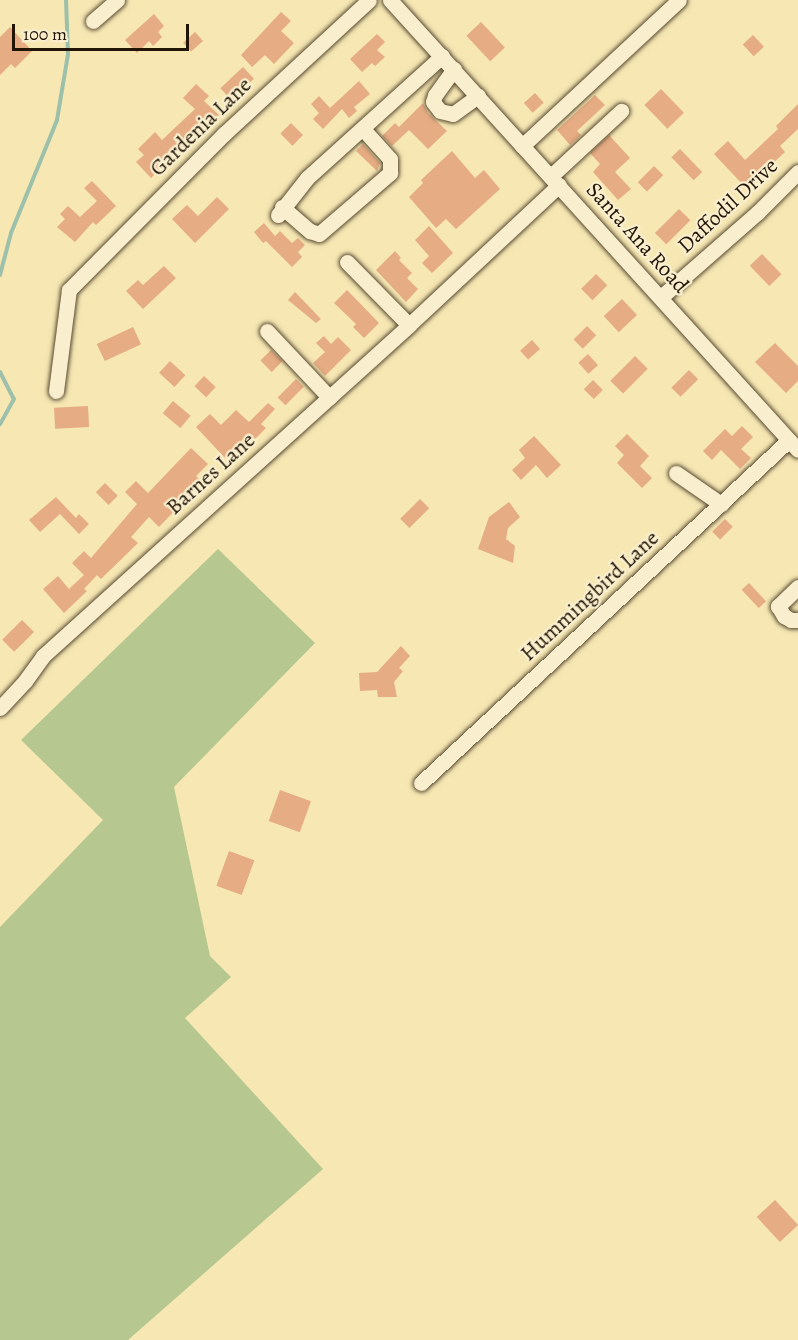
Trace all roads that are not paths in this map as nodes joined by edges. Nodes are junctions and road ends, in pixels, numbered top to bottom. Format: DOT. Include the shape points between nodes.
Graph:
graph roads {
  1 [pos="117,0"];
  2 [pos="369,0"];
  3 [pos="390,0"];
  4 [pos="679,0"];
  5 [pos="93,21"];
  6 [pos="442,56"];
  7 [pos="454,69"];
  8 [pos="477,96"];
  9 [pos="621,111"];
  10 [pos="363,129"];
  11 [pos="522,146"];
  12 [pos="798,172"];
  13 [pos="555,180"];
  14 [pos="347,262"];
  15 [pos="661,297"];
  16 [pos="409,325"];
  17 [pos="267,331"];
  18 [pos="56,391"];
  19 [pos="329,397"];
  20 [pos="794,445"];
  21 [pos="676,473"];
  22 [pos="721,504"];
  23 [pos="798,587"];
  24 [pos="798,620"];
  25 [pos="0,708"];
  26 [pos="421,783"];
  1 -- 5 [label="street"];
  2 -- 18 [label="street, Gardenia Lane" via="224,134 69,290"];
  3 -- 6 [label="street, Santa Ana Road"];
  4 -- 11 [label="street"];
  6 -- 7 [label="street, Santa Ana Road"];
  6 -- 10 [label="street"];
  7 -- 8 [label="street, Santa Ana Road"];
  7 -- 8 [label="street" via="435,95 435,106 445,114 453,114"];
  8 -- 11 [label="street, Santa Ana Road"];
  9 -- 13 [label="street, Barnes Lane"];
  10 -- 10 [label="street" via="307,178 280,211 318,234 390,173 390,159"];
  11 -- 13 [label="street, Santa Ana Road"];
  12 -- 15 [label="street, Daffodil Drive"];
  13 -- 15 [label="street, Santa Ana Road"];
  13 -- 16 [label="street, Barnes Lane"];
  14 -- 16 [label="street"];
  15 -- 20 [label="street, Santa Ana Road"];
  16 -- 19 [label="street, Barnes Lane"];
  17 -- 19 [label="street"];
  19 -- 25 [label="street, Barnes Lane" via="43,656"];
  20 -- 22 [label="street, Hummingbird Lane"];
  21 -- 22 [label="street"];
  22 -- 26 [label="street, Hummingbird Lane"];
  23 -- 24 [label="street" via="778,606 784,616"];
}
